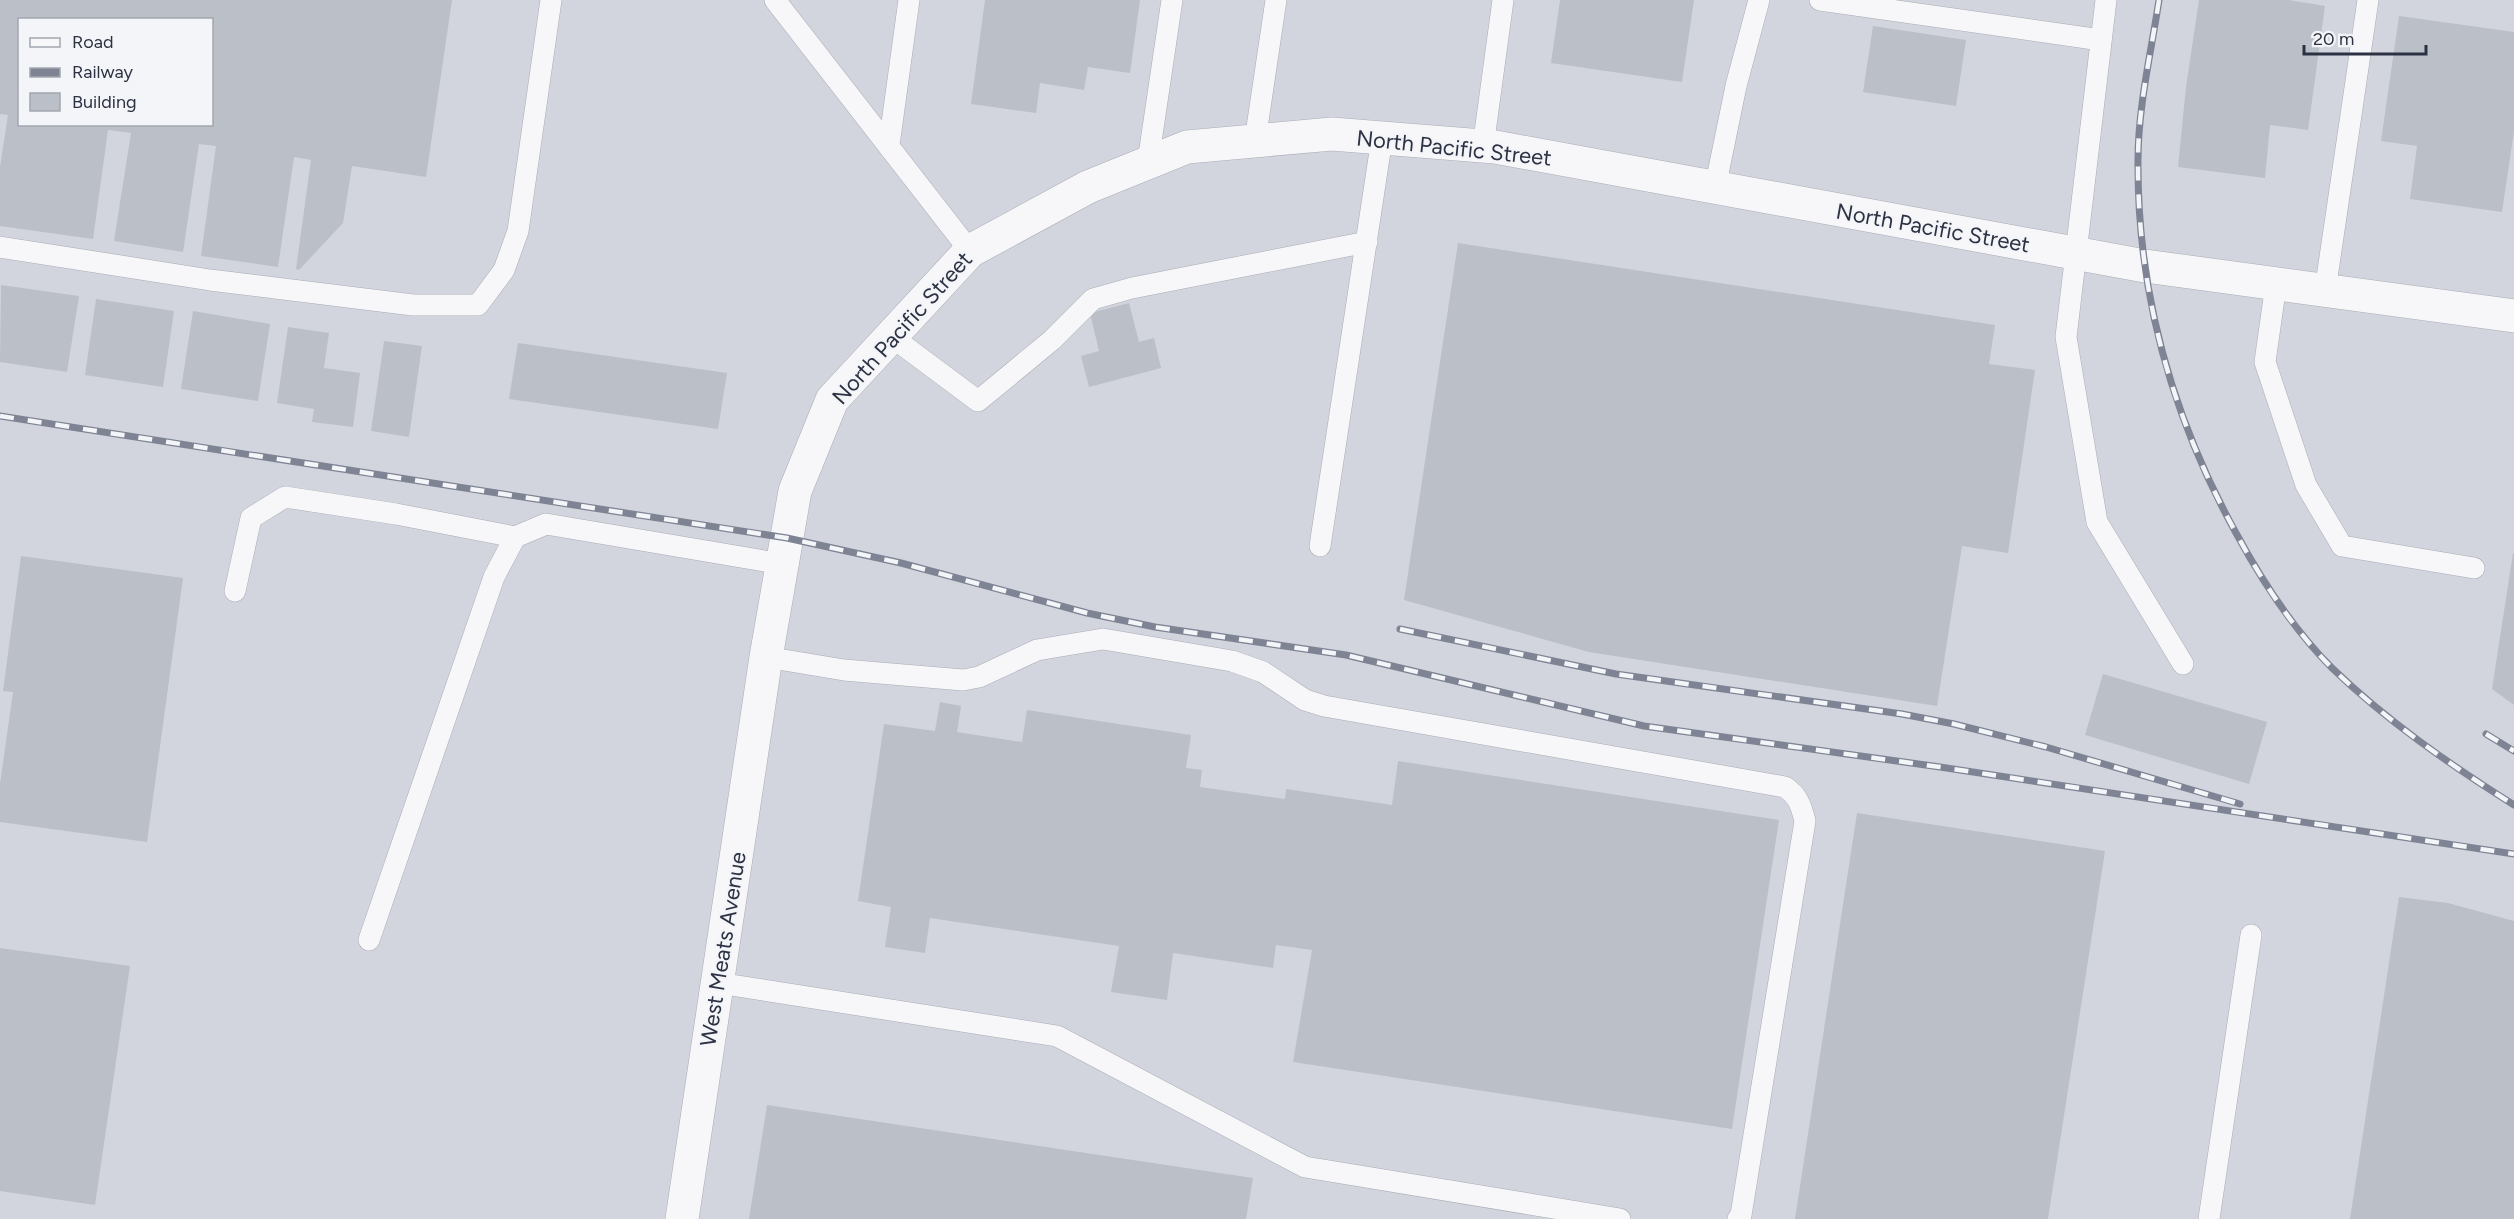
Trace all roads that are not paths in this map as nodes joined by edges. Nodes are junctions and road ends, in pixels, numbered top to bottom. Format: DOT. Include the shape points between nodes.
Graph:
graph roads {
  1 [pos="551,0"];
  2 [pos="775,0"];
  3 [pos="909,0"];
  4 [pos="1172,0"];
  5 [pos="1276,0"];
  6 [pos="1503,0"];
  7 [pos="1760,0"];
  8 [pos="1820,0"];
  9 [pos="2106,0"];
  10 [pos="2367,0"];
  11 [pos="2101,40"];
  12 [pos="1382,138"];
  13 [pos="1255,141"];
  14 [pos="888,146"];
  15 [pos="1483,147"];
  16 [pos="1148,162"];
  17 [pos="1715,188"];
  18 [pos="1367,242"];
  19 [pos="0,247"];
  20 [pos="970,251"];
  21 [pos="2074,253"];
  22 [pos="2276,284"];
  23 [pos="2325,291"];
  24 [pos="2514,316"];
  25 [pos="892,337"];
  26 [pos="515,537"];
  27 [pos="1320,546"];
  28 [pos="782,564"];
  29 [pos="2474,568"];
  30 [pos="235,591"];
  31 [pos="2183,664"];
  32 [pos="765,668"];
  33 [pos="2251,935"];
  34 [pos="369,940"];
  35 [pos="718,983"];
  36 [pos="682,1219"];
  37 [pos="1620,1219"];
  38 [pos="1738,1219"];
  39 [pos="2209,1219"];
  1 -- 19 [label="lane" via="518,231 504,270 478,305 401,303 210,280"];
  2 -- 14 [label="lane"];
  3 -- 14 [label="lane"];
  4 -- 16 [label="lane"];
  5 -- 13 [label="lane"];
  6 -- 15 [label="lane"];
  7 -- 17 [label="lane"];
  8 -- 11 [label="lane"];
  9 -- 11 [label="lane"];
  10 -- 23 [label="lane"];
  11 -- 21 [label="lane"];
  12 -- 13 [label="street, North Pacific Street" via="1332,134"];
  12 -- 15 [label="street, North Pacific Street"];
  12 -- 18 [label="lane"];
  13 -- 16 [label="street, North Pacific Street" via="1187,147"];
  14 -- 20 [label="lane"];
  15 -- 17 [label="street, North Pacific Street"];
  16 -- 20 [label="street, North Pacific Street" via="1088,187"];
  17 -- 21 [label="street, North Pacific Street"];
  18 -- 25 [label="lane" via="1092,299 1052,340 978,401"];
  18 -- 27 [label="lane"];
  20 -- 25 [label="street, North Pacific Street"];
  21 -- 22 [label="street, North Pacific Street"];
  21 -- 31 [label="lane" via="2066,337 2097,522"];
  22 -- 23 [label="street, North Pacific Street"];
  22 -- 29 [label="lane" via="2265,362 2306,485 2342,546"];
  23 -- 24 [label="street, North Pacific Street"];
  25 -- 28 [label="street, North Pacific Street" via="832,400 795,491"];
  26 -- 28 [label="lane" via="546,524"];
  26 -- 30 [label="lane" via="285,497 251,518"];
  26 -- 34 [label="lane" via="494,577"];
  28 -- 32 [label="street, North Pacific Street"];
  32 -- 35 [label="street, West Meats Avenue"];
  32 -- 38 [label="lane" via="963,680 979,677 1037,650 1104,639 1232,661 1263,672 1305,700 1324,706 1785,787 1802,806 1804,821"];
  33 -- 39 [label="lane"];
  35 -- 36 [label="street, West Meats Avenue"];
  35 -- 37 [label="lane" via="1057,1036 1305,1167"];
}
